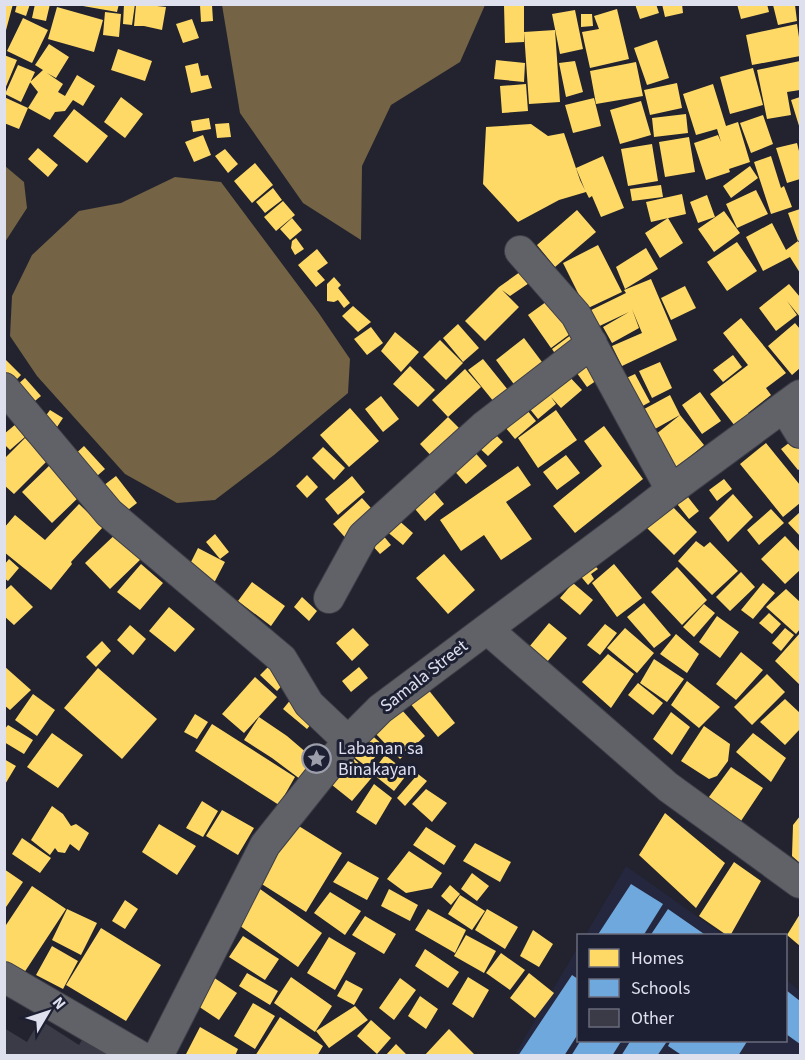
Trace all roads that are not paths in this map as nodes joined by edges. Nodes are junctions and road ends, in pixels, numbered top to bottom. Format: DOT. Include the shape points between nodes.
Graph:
graph roads {
  1 [pos="520,251"];
  2 [pos="592,343"];
  3 [pos="4,387"];
  4 [pos="792,401"];
  5 [pos="801,433"];
  6 [pos="671,489"];
  7 [pos="329,598"];
  8 [pos="487,628"];
  9 [pos="348,741"];
  10 [pos="801,883"];
  11 [pos="4,977"];
  12 [pos="140,1056"];
  13 [pos="158,1056"];
  1 -- 2 [label="street" via="576,315"];
  2 -- 6 [label="street"];
  2 -- 7 [label="street" via="483,427 363,536"];
  3 -- 9 [label="street" via="109,513 282,659 309,704"];
  4 -- 5 [label="street"];
  4 -- 6 [label="street, Samala Street"];
  6 -- 8 [label="street, Samala Street"];
  8 -- 9 [label="street, Samala Street" via="380,709"];
  8 -- 10 [label="street" via="668,787"];
  9 -- 13 [label="street, Samala Street" via="265,845"];
  11 -- 12 [label="street"];
}
